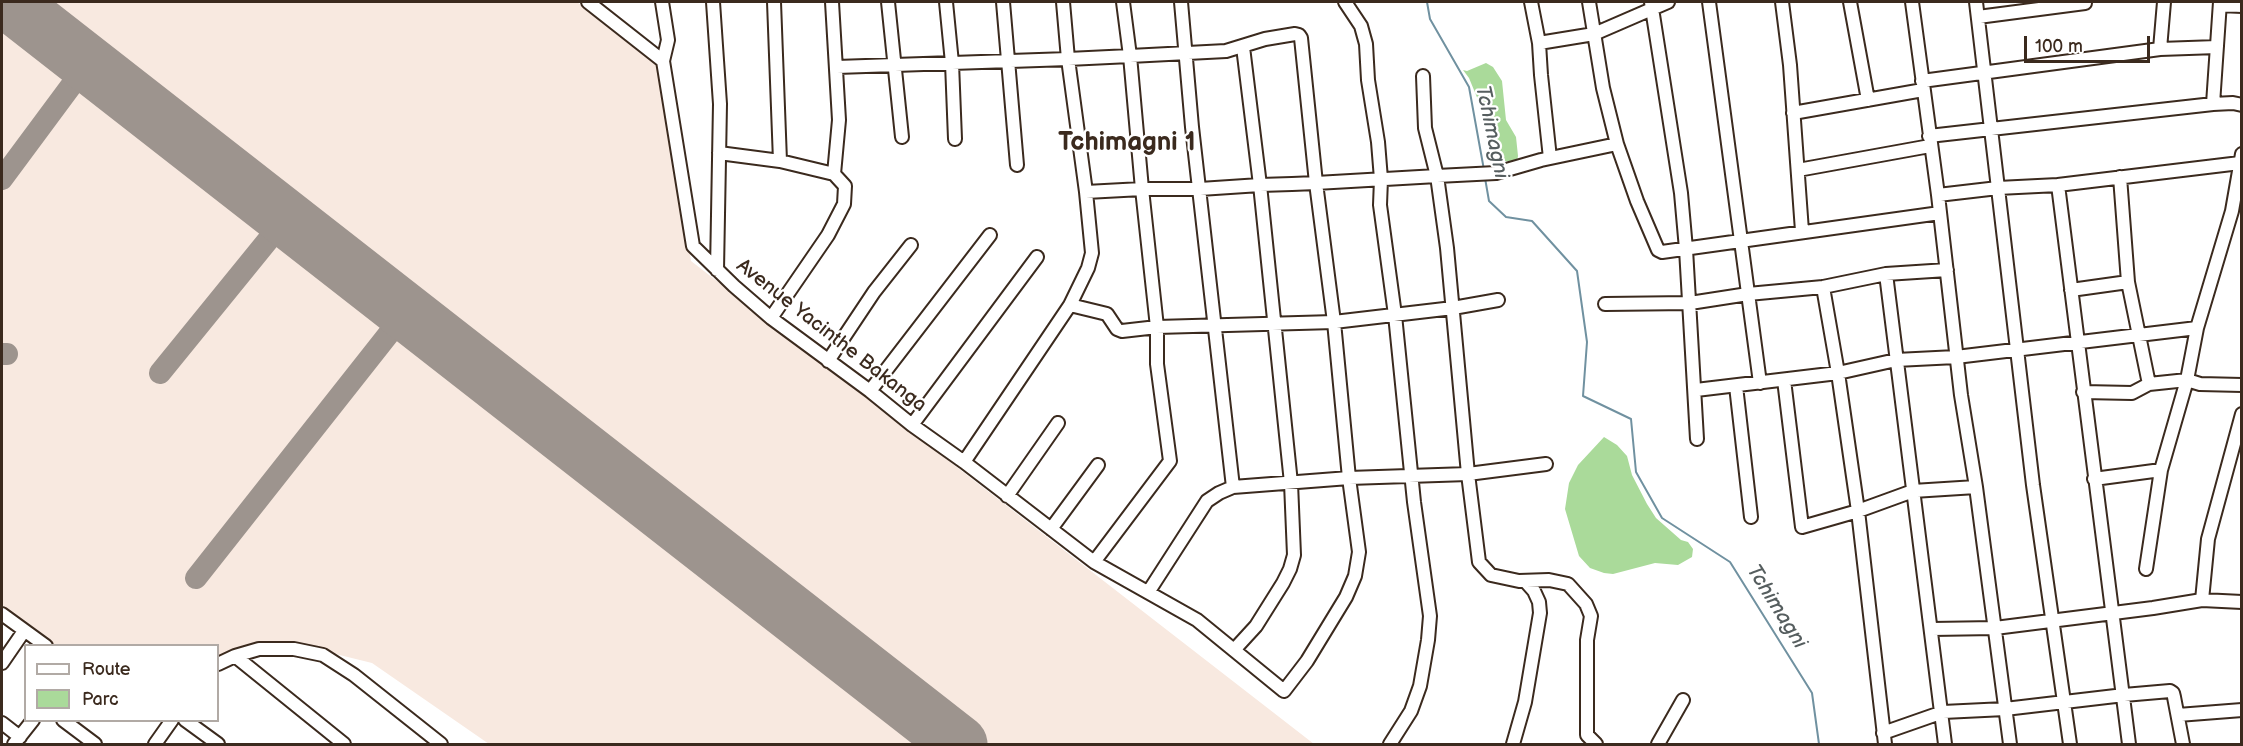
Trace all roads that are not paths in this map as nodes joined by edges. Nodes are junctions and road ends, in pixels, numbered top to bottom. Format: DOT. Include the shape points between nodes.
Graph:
graph roads {
  1 [pos="588,2"];
  2 [pos="662,2"];
  3 [pos="713,2"];
  4 [pos="774,2"];
  5 [pos="832,2"];
  6 [pos="888,2"];
  7 [pos="946,2"];
  8 [pos="1003,2"];
  9 [pos="1063,2"];
  10 [pos="1123,2"];
  11 [pos="1181,2"];
  12 [pos="1345,2"];
  13 [pos="1531,2"];
  14 [pos="1588,2"];
  15 [pos="1668,2"];
  16 [pos="1709,2"];
  17 [pos="1782,2"];
  18 [pos="1850,2"];
  19 [pos="1912,2"];
  20 [pos="1976,2"];
  21 [pos="2164,2"];
  22 [pos="2085,3"];
  23 [pos="2220,3"];
  24 [pos="1652,5"];
  25 [pos="2030,6"];
  26 [pos="2241,6"];
  27 [pos="1978,17"];
  28 [pos="1594,34"];
  29 [pos="1539,43"];
  30 [pos="1243,46"];
  31 [pos="2217,47"];
  32 [pos="2160,49"];
  33 [pos="1187,53"];
  34 [pos="1130,56"];
  35 [pos="1068,59"];
  36 [pos="663,61"];
  37 [pos="1009,61"];
  38 [pos="952,63"];
  39 [pos="894,65"];
  40 [pos="837,67"];
  41 [pos="1986,74"];
  42 [pos="1423,76"];
  43 [pos="1923,85"];
  44 [pos="1868,100"];
  45 [pos="2213,104"];
  46 [pos="2241,105"];
  47 [pos="1793,113"];
  48 [pos="1991,130"];
  49 [pos="902,136"];
  50 [pos="955,139"];
  51 [pos="1929,141"];
  52 [pos="1617,144"];
  53 [pos="719,153"];
  54 [pos="1551,158"];
  55 [pos="2240,159"];
  56 [pos="780,161"];
  57 [pos="1017,165"];
  58 [pos="1798,170"];
  59 [pos="834,174"];
  60 [pos="1437,176"];
  61 [pos="2120,177"];
  62 [pos="1381,179"];
  63 [pos="1316,183"];
  64 [pos="1260,185"];
  65 [pos="2058,185"];
  66 [pos="1998,188"];
  67 [pos="1142,189"];
  68 [pos="1200,189"];
  69 [pos="1086,192"];
  70 [pos="1938,195"];
  71 [pos="1940,213"];
  72 [pos="1802,231"];
  73 [pos="990,235"];
  74 [pos="1741,240"];
  75 [pos="911,245"];
  76 [pos="1686,249"];
  77 [pos="1037,257"];
  78 [pos="717,270"];
  79 [pos="1947,270"];
  80 [pos="1886,274"];
  81 [pos="2128,282"];
  82 [pos="1823,287"];
  83 [pos="2071,290"];
  84 [pos="1748,294"];
  85 [pos="1498,300"];
  86 [pos="1690,303"];
  87 [pos="1605,304"];
  88 [pos="1070,305"];
  89 [pos="1453,308"];
  90 [pos="1395,315"];
  91 [pos="771,318"];
  92 [pos="1334,322"];
  93 [pos="1274,325"];
  94 [pos="1216,326"];
  95 [pos="1157,327"];
  96 [pos="2197,328"];
  97 [pos="2139,336"];
  98 [pos="2078,343"];
  99 [pos="2018,350"];
  100 [pos="1956,357"];
  101 [pos="1896,360"];
  102 [pos="828,361"];
  103 [pos="1839,373"];
  104 [pos="1784,380"];
  105 [pos="2187,380"];
  106 [pos="1760,383"];
  107 [pos="2149,384"];
  108 [pos="2241,385"];
  109 [pos="1736,386"];
  110 [pos="1696,390"];
  111 [pos="870,391"];
  112 [pos="2083,393"];
  113 [pos="2241,414"];
  114 [pos="1058,423"];
  115 [pos="912,425"];
  116 [pos="1697,439"];
  117 [pos="964,462"];
  118 [pos="1546,464"];
  119 [pos="1098,465"];
  120 [pos="2161,470"];
  121 [pos="1468,474"];
  122 [pos="1411,475"];
  123 [pos="1349,478"];
  124 [pos="2094,479"];
  125 [pos="1291,483"];
  126 [pos="1233,487"];
  127 [pos="1976,487"];
  128 [pos="1913,491"];
  129 [pos="1007,496"];
  130 [pos="1858,511"];
  131 [pos="1751,517"];
  132 [pos="1051,529"];
  133 [pos="1094,562"];
  134 [pos="2146,569"];
  135 [pos="1526,582"];
  136 [pos="1149,591"];
  137 [pos="2202,600"];
  138 [pos="2241,602"];
  139 [pos="2112,613"];
  140 [pos="2,614"];
  141 [pos="2052,620"];
  142 [pos="1995,628"];
  143 [pos="1932,629"];
  144 [pos="24,631"];
  145 [pos="44,644"];
  146 [pos="1234,650"];
  147 [pos="235,656"];
  148 [pos="2,663"];
  149 [pos="219,664"];
  150 [pos="2124,695"];
  151 [pos="1683,700"];
  152 [pos="2064,702"];
  153 [pos="2005,709"];
  154 [pos="2241,710"];
  155 [pos="1943,712"];
  156 [pos="2178,714"];
  157 [pos="31,722"];
  158 [pos="65,722"];
  159 [pos="171,722"];
  160 [pos="188,722"];
  161 [pos="2,723"];
  162 [pos="1884,739"];
  163 [pos="17,741"];
  164 [pos="90,743"];
  165 [pos="155,744"];
  166 [pos="218,744"];
  167 [pos="344,744"];
  168 [pos="441,744"];
  169 [pos="1390,744"];
  170 [pos="1513,744"];
  171 [pos="1596,744"];
  172 [pos="1658,744"];
  173 [pos="1945,744"];
  174 [pos="2010,744"];
  175 [pos="2070,744"];
  176 [pos="2129,744"];
  177 [pos="2183,744"];
  1 -- 36 [label="street"];
  2 -- 36 [label="street" via="668,40"];
  3 -- 53 [label="street"];
  4 -- 56 [label="street"];
  5 -- 40 [label="street"];
  6 -- 39 [label="street"];
  7 -- 38 [label="street"];
  8 -- 37 [label="street"];
  9 -- 35 [label="street"];
  10 -- 34 [label="street"];
  11 -- 33 [label="street"];
  12 -- 62 [label="street" via="1366,44"];
  13 -- 29 [label="street"];
  14 -- 28 [label="street"];
  15 -- 24 [label="street"];
  16 -- 74 [label="street"];
  17 -- 47 [label="street"];
  18 -- 44 [label="street"];
  19 -- 43 [label="street"];
  20 -- 27 [label="street"];
  21 -- 32 [label="street"];
  22 -- 25 [label="street"];
  23 -- 26 [label="street"];
  23 -- 31 [label="street"];
  24 -- 28 [label="street"];
  24 -- 76 [label="street"];
  25 -- 27 [label="street"];
  27 -- 41 [label="street"];
  28 -- 29 [label="street"];
  28 -- 52 [label="street"];
  29 -- 54 [label="street"];
  30 -- 33 [label="street"];
  30 -- 63 [label="street" via="1299,35"];
  30 -- 64 [label="street"];
  31 -- 32 [label="street"];
  31 -- 45 [label="street"];
  32 -- 41 [label="street"];
  33 -- 34 [label="street"];
  33 -- 68 [label="street"];
  34 -- 35 [label="street"];
  34 -- 67 [label="street"];
  35 -- 37 [label="street"];
  35 -- 69 [label="street"];
  36 -- 78 [label="street, Avenue Yacinthe Bakanga" via="693,246"];
  37 -- 38 [label="street"];
  37 -- 57 [label="street"];
  38 -- 39 [label="street"];
  38 -- 50 [label="street"];
  39 -- 40 [label="street"];
  39 -- 49 [label="street"];
  40 -- 59 [label="street" via="839,120"];
  41 -- 43 [label="street"];
  41 -- 48 [label="street"];
  42 -- 60 [label="street" via="1425,128"];
  43 -- 44 [label="street"];
  43 -- 51 [label="street"];
  44 -- 47 [label="street"];
  45 -- 46 [label="street"];
  45 -- 48 [label="street"];
  47 -- 58 [label="street"];
  48 -- 51 [label="street"];
  48 -- 66 [label="street"];
  51 -- 58 [label="street"];
  51 -- 70 [label="street"];
  52 -- 54 [label="street"];
  52 -- 76 [label="street" via="1655,245 1662,252"];
  53 -- 56 [label="street"];
  53 -- 78 [label="street"];
  54 -- 60 [label="street" via="1496,174"];
  55 -- 61 [label="street"];
  55 -- 96 [label="street" via="2232,211"];
  56 -- 59 [label="street"];
  58 -- 72 [label="street"];
  59 -- 91 [label="street" via="845,186 844,204 828,236"];
  60 -- 62 [label="street"];
  60 -- 89 [label="street"];
  61 -- 65 [label="street"];
  61 -- 81 [label="street"];
  62 -- 63 [label="street"];
  62 -- 90 [label="street" via="1380,205"];
  63 -- 64 [label="street"];
  63 -- 92 [label="street"];
  64 -- 68 [label="street"];
  64 -- 93 [label="street"];
  65 -- 66 [label="street"];
  65 -- 83 [label="street"];
  66 -- 70 [label="street"];
  66 -- 99 [label="street"];
  67 -- 68 [label="street"];
  67 -- 69 [label="street"];
  67 -- 95 [label="street"];
  68 -- 94 [label="street"];
  69 -- 88 [label="street" via="1092,253"];
  70 -- 71 [label="street"];
  71 -- 72 [label="street"];
  71 -- 79 [label="street"];
  72 -- 74 [label="street"];
  73 -- 111 [label="street"];
  74 -- 76 [label="street"];
  74 -- 84 [label="street"];
  75 -- 102 [label="street"];
  76 -- 86 [label="street"];
  77 -- 115 [label="street"];
  78 -- 91 [label="street, Avenue Yacinthe Bakanga"];
  79 -- 80 [label="street"];
  79 -- 100 [label="street"];
  80 -- 82 [label="street"];
  80 -- 101 [label="street"];
  81 -- 83 [label="street"];
  81 -- 97 [label="street"];
  82 -- 84 [label="street"];
  82 -- 103 [label="street"];
  83 -- 98 [label="street"];
  84 -- 86 [label="street"];
  84 -- 106 [label="street"];
  85 -- 89 [label="street"];
  86 -- 87 [label="street"];
  86 -- 110 [label="street"];
  88 -- 95 [label="street" via="1107,314 1122,331"];
  88 -- 117 [label="street"];
  89 -- 90 [label="street"];
  89 -- 121 [label="street"];
  90 -- 92 [label="street"];
  90 -- 122 [label="street"];
  91 -- 102 [label="street, Avenue Yacinthe Bakanga"];
  92 -- 93 [label="street"];
  92 -- 123 [label="street"];
  93 -- 94 [label="street"];
  93 -- 125 [label="street"];
  94 -- 95 [label="street"];
  94 -- 126 [label="street"];
  95 -- 133 [label="street" via="1157,364 1170,461"];
  96 -- 97 [label="street"];
  96 -- 105 [label="street"];
  97 -- 98 [label="street"];
  97 -- 107 [label="street"];
  98 -- 99 [label="street"];
  98 -- 112 [label="street"];
  99 -- 100 [label="street"];
  99 -- 141 [label="street"];
  100 -- 101 [label="street"];
  100 -- 127 [label="street"];
  101 -- 103 [label="street"];
  101 -- 128 [label="street"];
  102 -- 111 [label="street, Avenue Yacinthe Bakanga"];
  103 -- 104 [label="street"];
  103 -- 130 [label="street"];
  104 -- 106 [label="street"];
  104 -- 130 [label="street" via="1800,524 1805,528"];
  105 -- 107 [label="street"];
  105 -- 108 [label="street"];
  105 -- 120 [label="street"];
  106 -- 109 [label="street"];
  107 -- 112 [label="street" via="2133,393"];
  109 -- 110 [label="street"];
  109 -- 131 [label="street"];
  110 -- 116 [label="street"];
  111 -- 115 [label="street, Avenue Yacinthe Bakanga"];
  112 -- 124 [label="street"];
  113 -- 137 [label="street" via="2208,539"];
  114 -- 129 [label="street"];
  115 -- 117 [label="street, Avenue Yacinthe Bakanga"];
  117 -- 129 [label="street, Avenue Yacinthe Bakanga"];
  118 -- 121 [label="street"];
  119 -- 132 [label="street"];
  120 -- 124 [label="street"];
  120 -- 134 [label="street"];
  121 -- 122 [label="street"];
  121 -- 135 [label="street" via="1479,562 1491,575"];
  122 -- 123 [label="street"];
  122 -- 169 [label="street" via="1430,616 1420,686 1411,711"];
  123 -- 125 [label="street"];
  123 -- 146 [label="street" via="1359,552 1355,576 1307,661 1284,691"];
  124 -- 139 [label="street"];
  125 -- 126 [label="street"];
  125 -- 146 [label="street" via="1294,555 1290,569 1256,626"];
  126 -- 136 [label="street" via="1207,501"];
  127 -- 128 [label="street"];
  127 -- 142 [label="street"];
  128 -- 130 [label="street"];
  128 -- 143 [label="street"];
  129 -- 132 [label="street, Avenue Yacinthe Bakanga"];
  130 -- 162 [label="street"];
  132 -- 133 [label="street, Avenue Yacinthe Bakanga"];
  133 -- 136 [label="street, Avenue Yacinthe Bakanga"];
  135 -- 170 [label="street" via="1539,602 1540,613 1525,702"];
  135 -- 171 [label="street" via="1549,580 1568,584 1586,604 1591,616 1587,640 1587,735"];
  136 -- 146 [label="street" via="1197,620"];
  137 -- 138 [label="street"];
  137 -- 139 [label="street"];
  139 -- 141 [label="street"];
  139 -- 150 [label="street"];
  140 -- 144 [label="street"];
  141 -- 142 [label="street"];
  141 -- 152 [label="street"];
  142 -- 143 [label="street"];
  142 -- 153 [label="street"];
  143 -- 155 [label="street"];
  144 -- 145 [label="street"];
  144 -- 148 [label="street"];
  147 -- 149 [label="street"];
  147 -- 167 [label="street"];
  147 -- 168 [label="street" via="282,648 323,655"];
  150 -- 152 [label="street"];
  150 -- 156 [label="street" via="2173,693"];
  150 -- 176 [label="street"];
  151 -- 172 [label="street"];
  152 -- 153 [label="street"];
  152 -- 175 [label="street"];
  153 -- 155 [label="street"];
  153 -- 174 [label="street"];
  154 -- 156 [label="street"];
  155 -- 162 [label="street"];
  155 -- 173 [label="street"];
  156 -- 177 [label="street"];
  157 -- 163 [label="street"];
  158 -- 164 [label="street"];
  159 -- 165 [label="street"];
  160 -- 166 [label="street"];
  161 -- 163 [label="street"];
}
